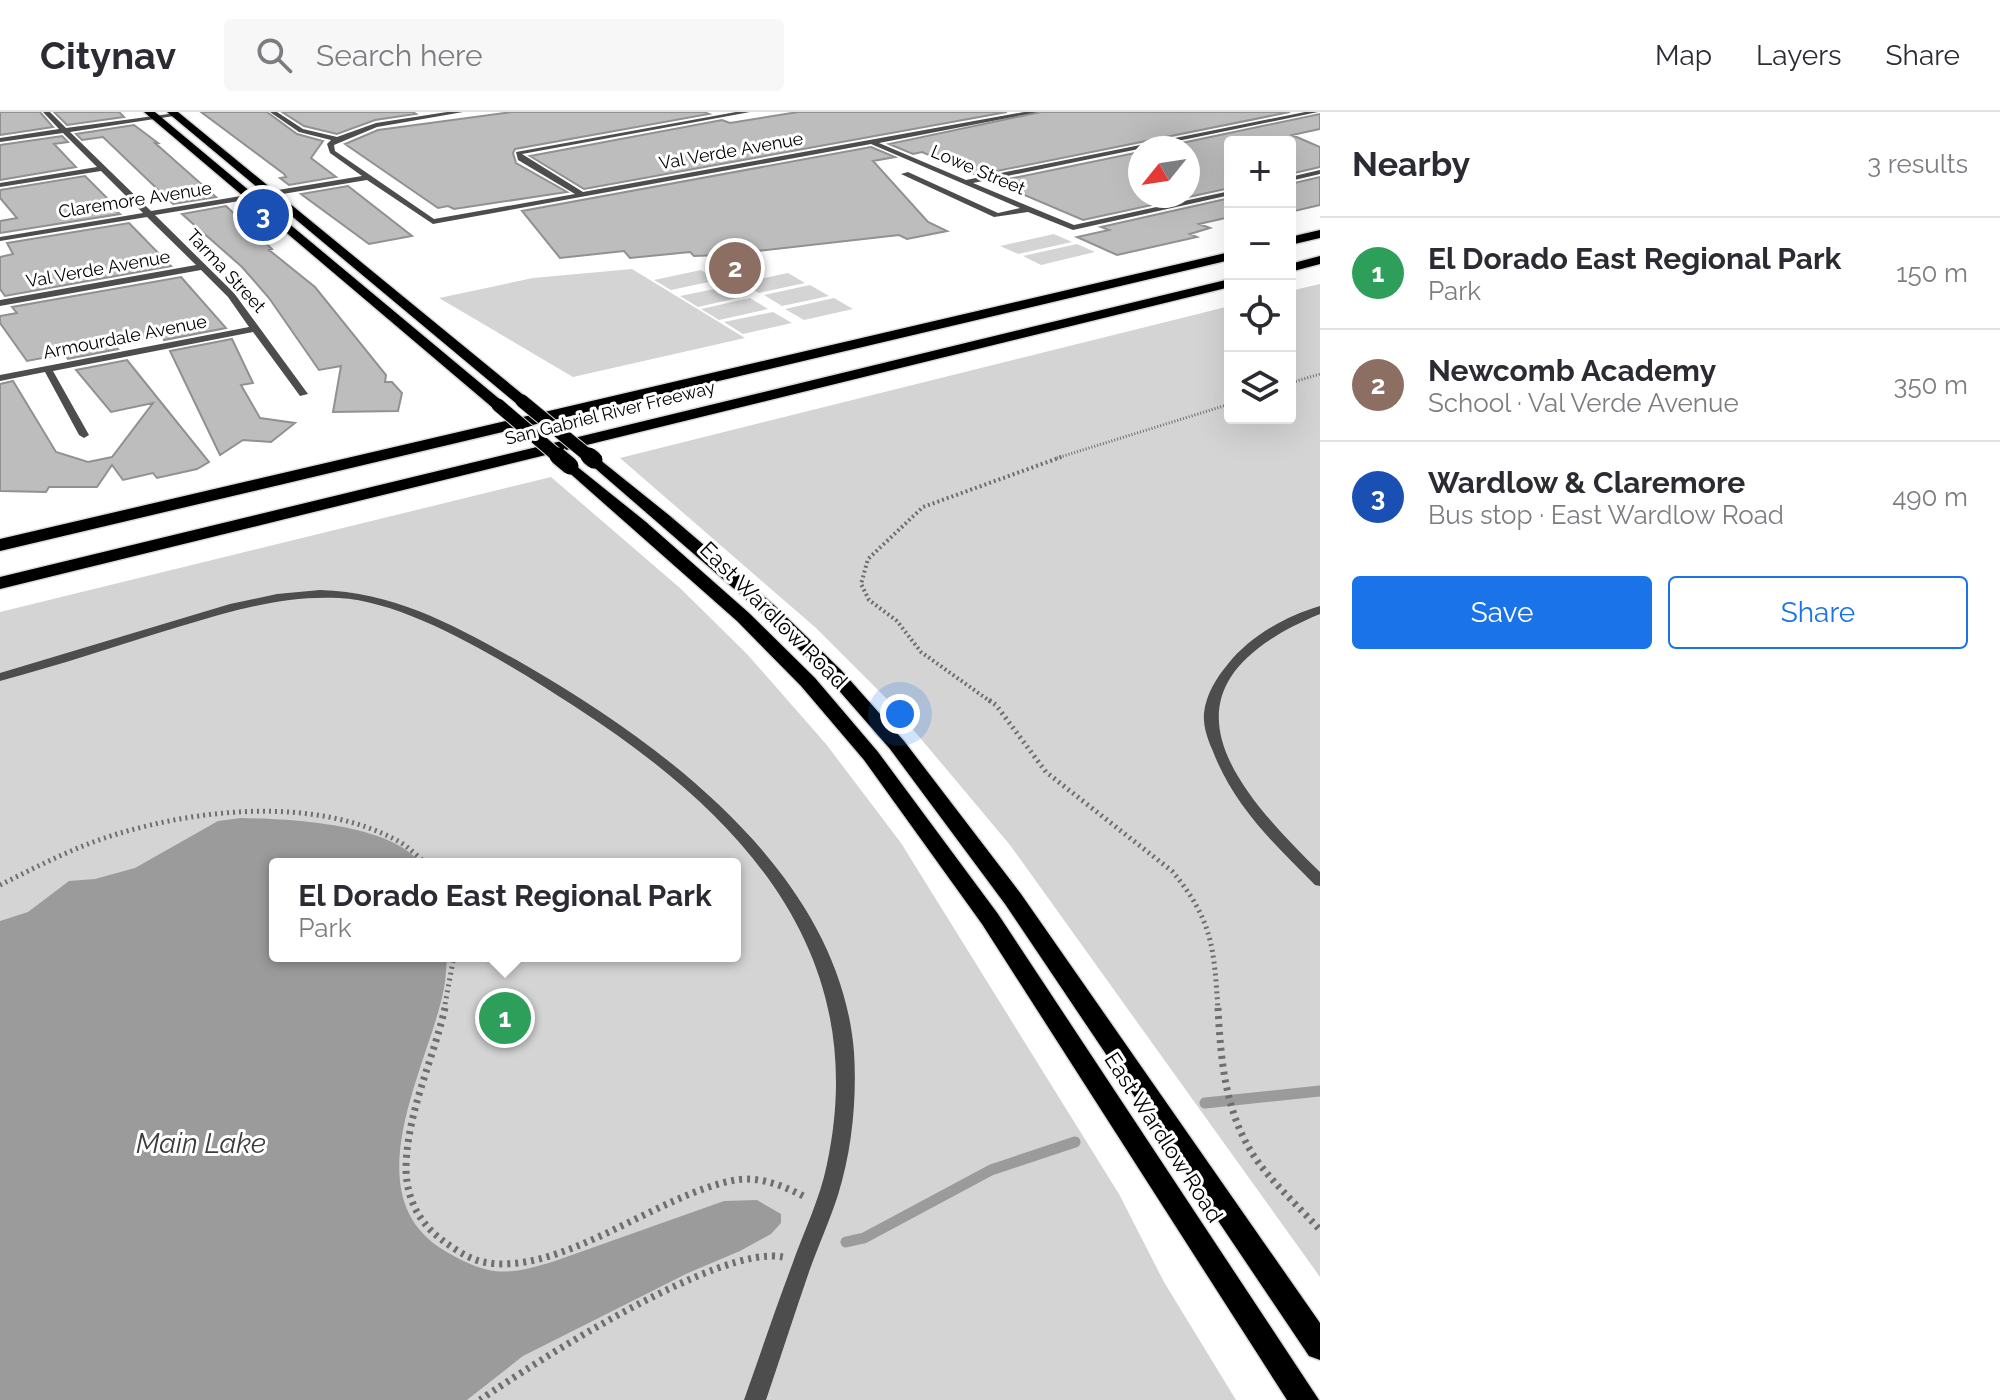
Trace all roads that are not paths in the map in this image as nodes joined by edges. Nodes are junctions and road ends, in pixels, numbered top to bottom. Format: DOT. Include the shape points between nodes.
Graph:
graph roads {
  1 [pos="46,112"];
  2 [pos="273,112"];
  3 [pos="460,112"];
  4 [pos="747,112"];
  5 [pos="1035,112"];
  6 [pos="1315,112"];
  7 [pos="173,113"];
  8 [pos="151,114"];
  9 [pos="64,130"];
  10 [pos="337,139"];
  11 [pos="0,140"];
  12 [pos="871,142"];
  13 [pos="104,168"];
  14 [pos="1320,172"];
  15 [pos="905,174"];
  16 [pos="370,177"];
  17 [pos="1296,178"];
  18 [pos="961,180"];
  19 [pos="928,184"];
  20 [pos="0,185"];
  21 [pos="271,194"];
  22 [pos="581,194"];
  23 [pos="1224,194"];
  24 [pos="250,197"];
  25 [pos="1029,209"];
  26 [pos="148,214"];
  27 [pos="1320,234"];
  28 [pos="0,239"];
  29 [pos="1296,240"];
  30 [pos="1320,244"];
  31 [pos="1296,250"];
  32 [pos="1320,251"];
  33 [pos="1224,257"];
  34 [pos="1296,257"];
  35 [pos="1320,260"];
  36 [pos="1194,264"];
  37 [pos="1224,265"];
  38 [pos="1296,266"];
  39 [pos="201,267"];
  40 [pos="1224,273"];
  41 [pos="1224,284"];
  42 [pos="0,303"];
  43 [pos="257,328"];
  44 [pos="47,368"];
  45 [pos="0,378"];
  46 [pos="303,394"];
  47 [pos="84,435"];
  48 [pos="0,545"];
  49 [pos="0,568"];
  50 [pos="0,583"];
  51 [pos="1320,610"];
  52 [pos="0,677"];
  53 [pos="1320,881"];
  54 [pos="1320,1347"];
  55 [pos="755,1400"];
  56 [pos="1304,1400"];
  1 -- 9 [label="street, Tarma Street"];
  2 -- 10 [label="street" via="301,131"];
  3 -- 10 [label="street" via="376,125"];
  4 -- 22 [label="street" via="518,153"];
  5 -- 12 [label="street, Val Verde Avenue"];
  6 -- 18 [label="street"];
  7 -- 8 [label="street"];
  7 -- 21 [label="main road, East Wardlow Road"];
  8 -- 9 [label="street"];
  8 -- 24 [label="main road, East Wardlow Road"];
  9 -- 11 [label="street"];
  9 -- 13 [label="street, Tarma Street"];
  10 -- 16 [label="street" via="330,144 332,152"];
  12 -- 18 [label="street, Lowe Street"];
  12 -- 22 [label="street, Val Verde Avenue"];
  13 -- 20 [label="street"];
  13 -- 26 [label="street, Tarma Street"];
  14 -- 17 [label="street"];
  15 -- 19 [label="street"];
  16 -- 21 [label="street, Claremore Avenue"];
  16 -- 22 [label="street, Val Verde Avenue" via="433,222"];
  18 -- 19 [label="street"];
  18 -- 25 [label="street, Lowe Street"];
  19 -- 25 [label="street" via="997,215"];
  21 -- 24 [label="street, Claremore Avenue"];
  21 -- 54 [label="main road, East Wardlow Road, bridge" via="725,570 866,708 1012,895"];
  23 -- 25 [label="street, Lowe Street" via="1073,228"];
  24 -- 26 [label="street, Claremore Avenue"];
  24 -- 56 [label="main road, East Wardlow Road, bridge" via="716,590 839,717 976,897"];
  26 -- 28 [label="street, Claremore Avenue"];
  26 -- 39 [label="street, Tarma Street"];
  27 -- 29 [label="highway"];
  30 -- 31 [label="highway"];
  32 -- 34 [label="highway"];
  33 -- 36 [label="highway, San Gabriel River Freeway"];
  35 -- 38 [label="highway"];
  36 -- 37 [label="highway"];
  36 -- 48 [label="highway, San Gabriel River Freeway"];
  39 -- 42 [label="street, Val Verde Avenue"];
  39 -- 43 [label="street, Tarma Street"];
  40 -- 49 [label="highway"];
  41 -- 50 [label="highway, San Gabriel River Freeway"];
  43 -- 44 [label="street, Armourdale Avenue"];
  43 -- 46 [label="street, Tarma Street"];
  44 -- 45 [label="street, Armourdale Avenue"];
  44 -- 47 [label="street"];
  51 -- 53 [label="street" via="1283,624 1248,648 1210,711 1215,743 1245,801"];
  52 -- 55 [label="street" via="229,608 342,594 417,611 583,703 681,778 770,868 804,919 825,967 843,1032 845,1097 832,1181"];
}
